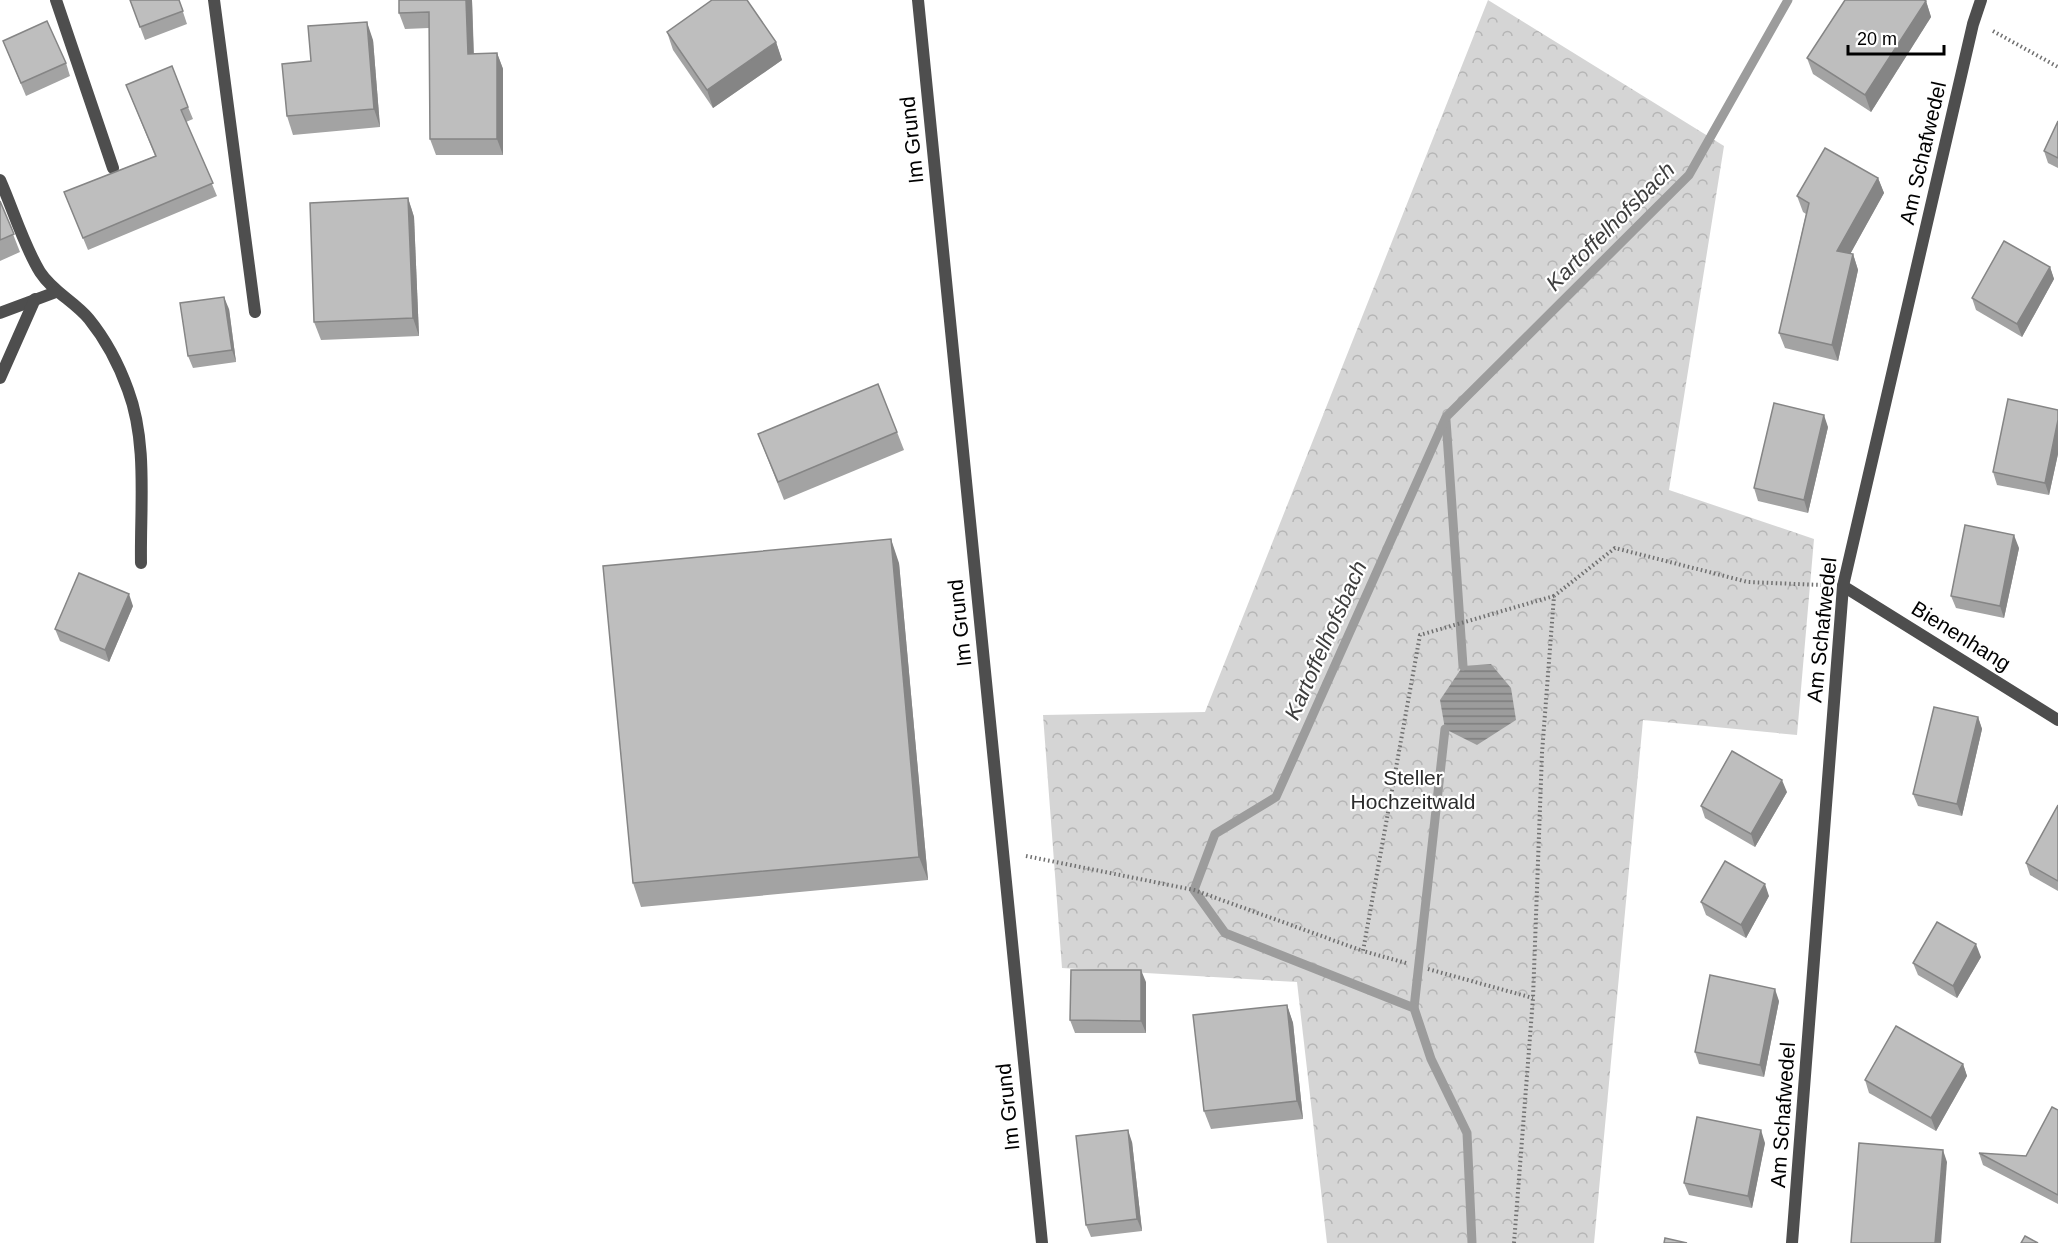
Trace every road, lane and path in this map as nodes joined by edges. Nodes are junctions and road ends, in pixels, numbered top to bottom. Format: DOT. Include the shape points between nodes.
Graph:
graph roads {
  1 [pos="56,0"];
  2 [pos="214,0"];
  3 [pos="918,0"];
  4 [pos="1981,0"];
  5 [pos="1973,24"];
  6 [pos="2058,67"];
  7 [pos="113,168"];
  8 [pos="0,180"];
  9 [pos="56,292"];
  10 [pos="35,299"];
  11 [pos="255,312"];
  12 [pos="0,313"];
  13 [pos="0,378"];
  14 [pos="141,562"];
  15 [pos="1843,586"];
  16 [pos="1554,596"];
  17 [pos="2058,720"];
  18 [pos="1003,851"];
  19 [pos="1362,951"];
  20 [pos="1406,963"];
  21 [pos="1428,969"];
  22 [pos="1533,998"];
  23 [pos="1042,1243"];
  24 [pos="1514,1243"];
  25 [pos="1792,1243"];
  1 -- 7 [label="street"];
  2 -- 11 [label="street"];
  3 -- 18 [label="street, Im Grund"];
  4 -- 5 [label="street, Am Schafwedel"];
  5 -- 6 [label="path" via="1994,31"];
  5 -- 15 [label="street, Am Schafwedel"];
  8 -- 9 [label="street" via="40,271"];
  9 -- 10 [label="street"];
  9 -- 14 [label="street" via="88,319 113,355 129,391 140,461"];
  10 -- 12 [label="street"];
  10 -- 13 [label="street"];
  15 -- 16 [label="path" via="1748,582 1615,548"];
  15 -- 17 [label="street, Bienenhang"];
  15 -- 25 [label="street, Am Schafwedel"];
  16 -- 19 [label="path" via="1420,635"];
  16 -- 22 [label="path" via="1542,753"];
  18 -- 19 [label="path" via="1194,890"];
  18 -- 23 [label="street, Im Grund"];
  19 -- 20 [label="path"];
  21 -- 22 [label="path"];
  22 -- 24 [label="path"];
}
